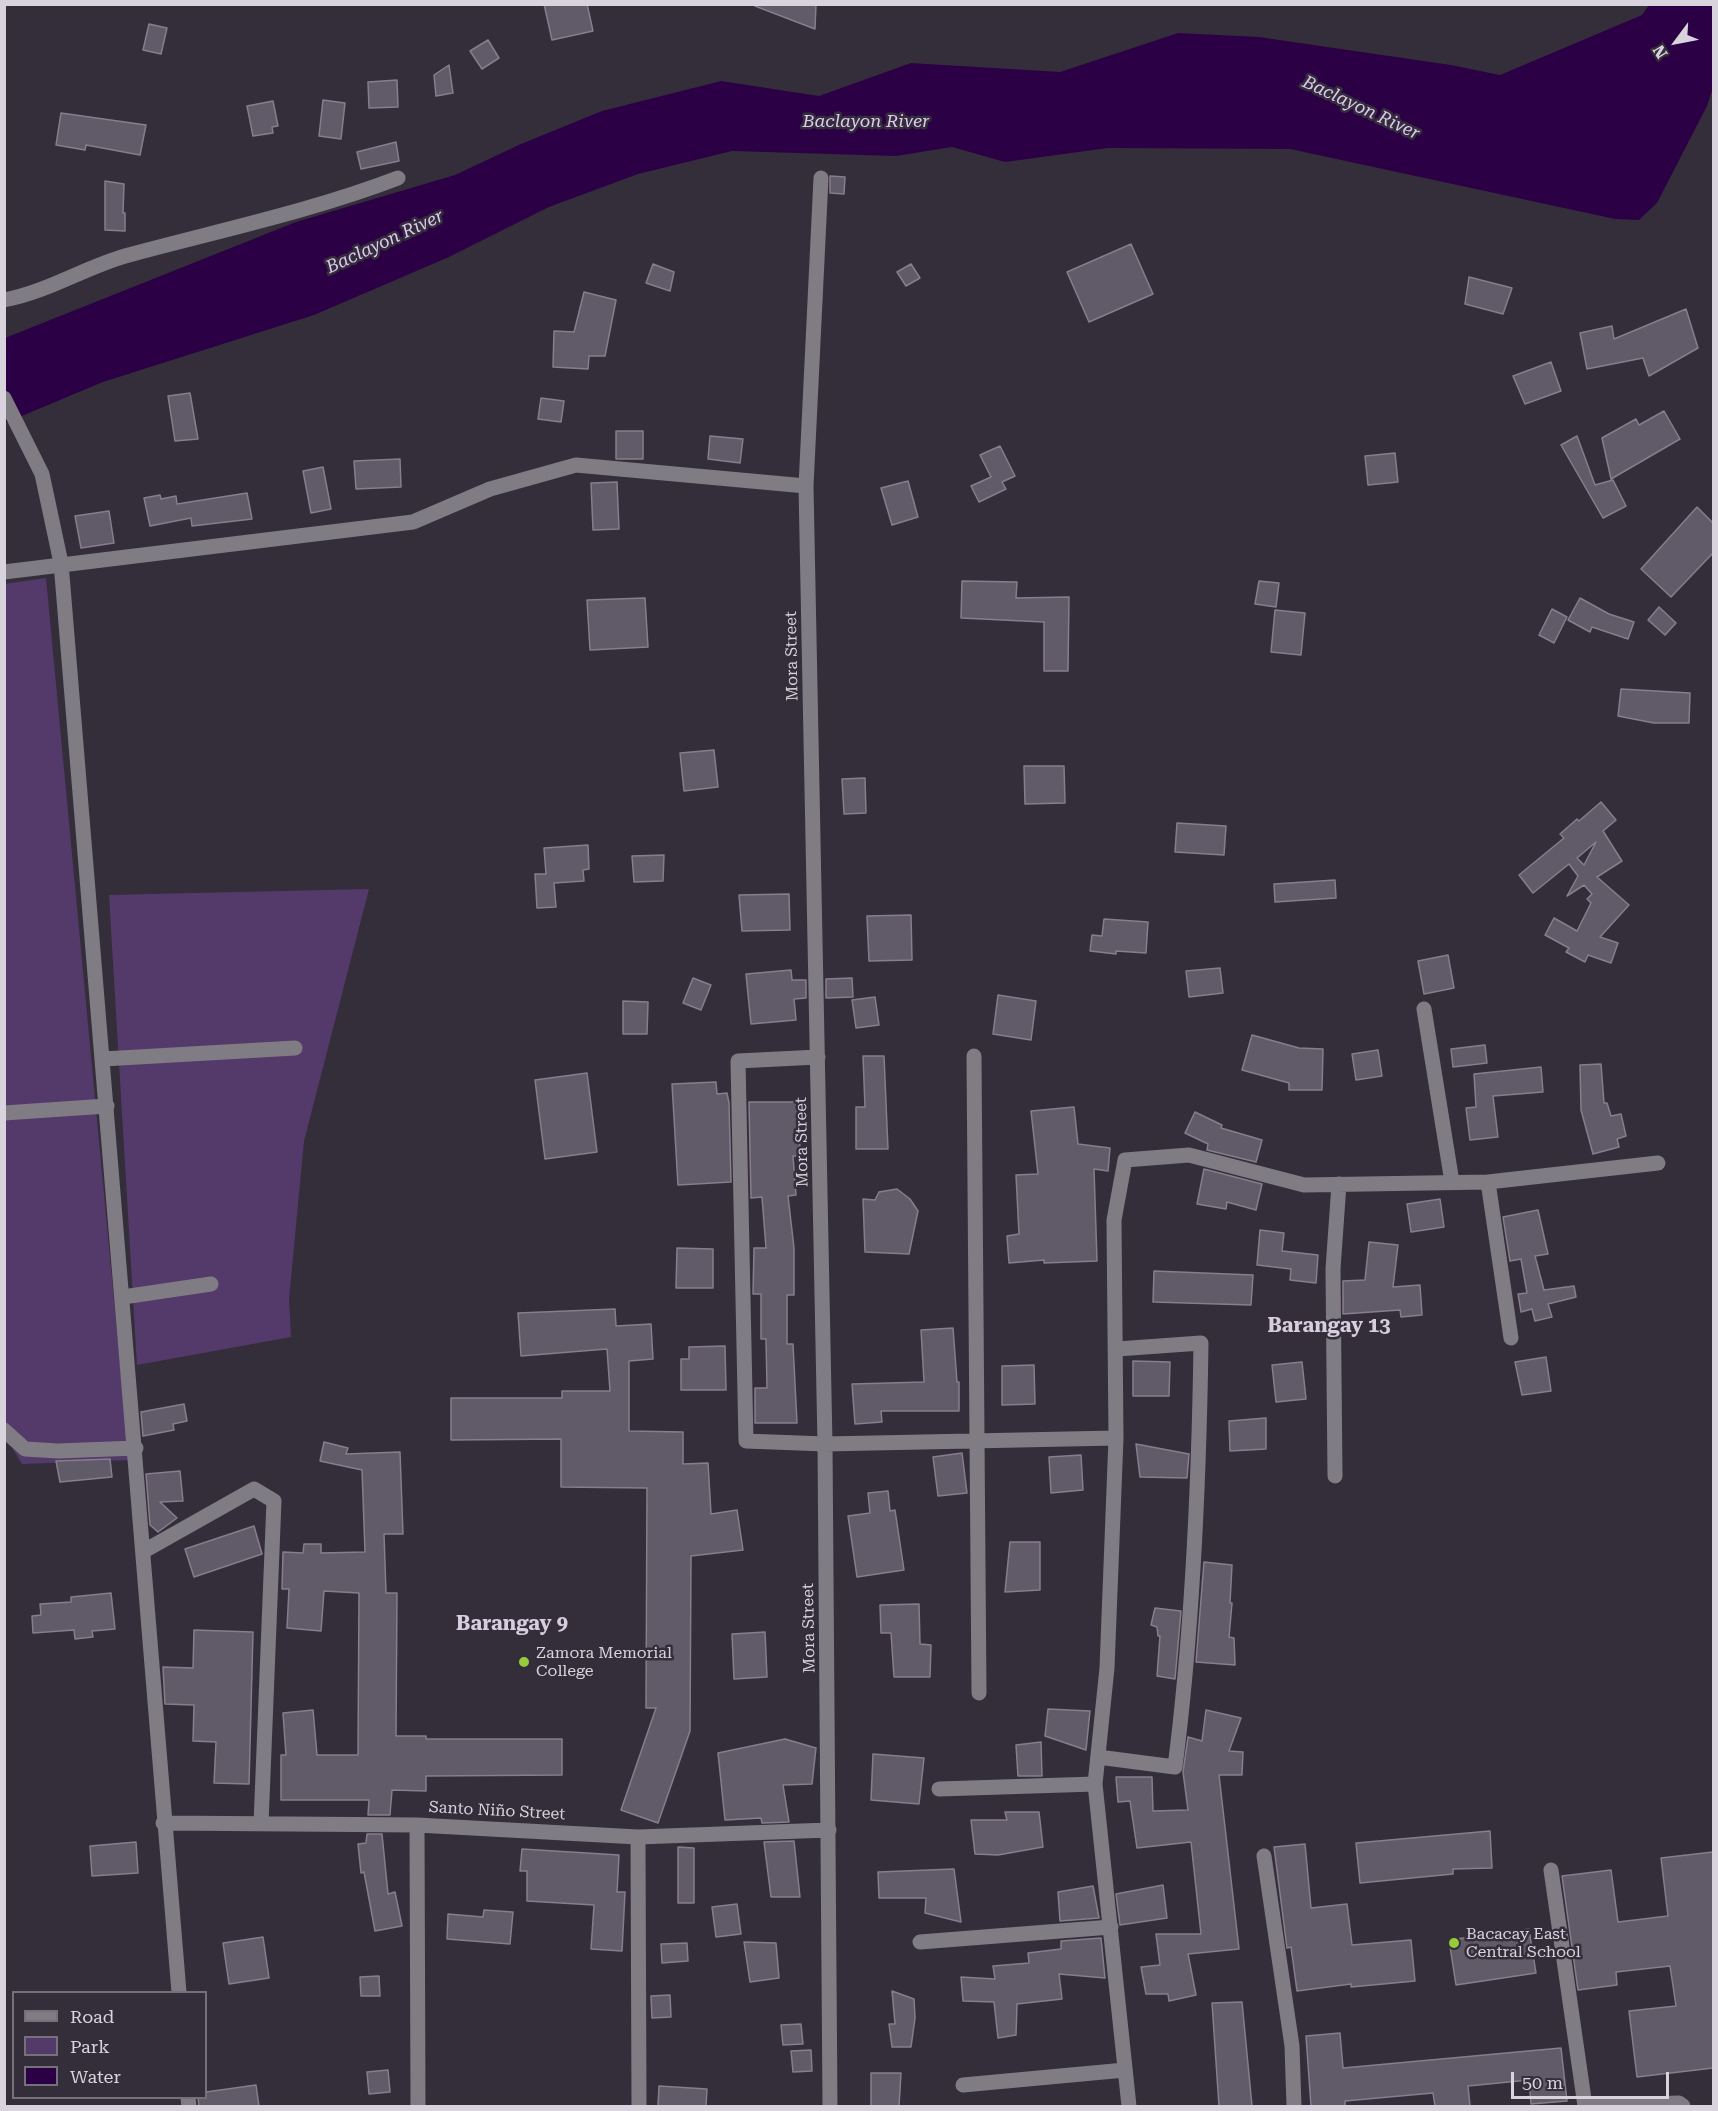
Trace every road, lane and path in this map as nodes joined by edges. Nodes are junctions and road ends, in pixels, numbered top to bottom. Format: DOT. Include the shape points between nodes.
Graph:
graph roads {
  1 [pos="398,178"];
  2 [pos="821,178"];
  3 [pos="4,300"];
  4 [pos="4,398"];
  5 [pos="807,486"];
  6 [pos="61,563"];
  7 [pos="4,572"];
  8 [pos="1424,1009"];
  9 [pos="295,1048"];
  10 [pos="974,1056"];
  11 [pos="818,1057"];
  12 [pos="103,1059"];
  13 [pos="107,1106"];
  14 [pos="4,1113"];
  15 [pos="1658,1163"];
  16 [pos="1452,1182"];
  17 [pos="1488,1182"];
  18 [pos="1339,1184"];
  19 [pos="212,1284"];
  20 [pos="123,1297"];
  21 [pos="1511,1338"];
  22 [pos="1118,1349"];
  23 [pos="4,1430"];
  24 [pos="1116,1438"];
  25 [pos="977,1443"];
  26 [pos="825,1444"];
  27 [pos="136,1448"];
  28 [pos="1335,1476"];
  29 [pos="144,1551"];
  30 [pos="979,1693"];
  31 [pos="1098,1757"];
  32 [pos="1095,1784"];
  33 [pos="939,1789"];
  34 [pos="163,1823"];
  35 [pos="261,1824"];
  36 [pos="417,1825"];
  37 [pos="830,1830"];
  38 [pos="638,1838"];
  39 [pos="1264,1856"];
  40 [pos="1551,1870"];
  41 [pos="1111,1927"];
  42 [pos="920,1942"];
  43 [pos="178,1991"];
  44 [pos="1125,2070"];
  45 [pos="963,2085"];
  46 [pos="418,2106"];
  47 [pos="639,2106"];
  48 [pos="830,2106"];
  49 [pos="1129,2106"];
  50 [pos="1294,2106"];
  51 [pos="1585,2106"];
  52 [pos="1591,2106"];
  53 [pos="1683,2106"];
  1 -- 3 [label="street" via="344,199 122,257 27,296"];
  2 -- 5 [label="street, Mora Street"];
  4 -- 6 [label="street" via="42,474"];
  5 -- 6 [label="street" via="576,465 490,489 412,522"];
  5 -- 11 [label="street, Mora Street"];
  6 -- 7 [label="street"];
  6 -- 12 [label="street"];
  8 -- 16 [label="street"];
  9 -- 12 [label="street"];
  10 -- 25 [label="street"];
  11 -- 26 [label="street, Mora Street"];
  11 -- 26 [label="street" via="738,1061 738,1073 746,1441"];
  12 -- 13 [label="street"];
  13 -- 14 [label="street"];
  13 -- 20 [label="street"];
  15 -- 17 [label="street"];
  16 -- 17 [label="street"];
  16 -- 18 [label="street"];
  17 -- 21 [label="street"];
  18 -- 22 [label="street" via="1304,1185 1189,1155 1125,1160 1114,1220"];
  18 -- 28 [label="street" via="1333,1269"];
  19 -- 20 [label="street"];
  20 -- 27 [label="street"];
  22 -- 24 [label="street"];
  22 -- 31 [label="street" via="1202,1343 1199,1488 1175,1767"];
  23 -- 27 [label="street" via="26,1449"];
  24 -- 25 [label="street"];
  24 -- 31 [label="street" via="1107,1668"];
  25 -- 26 [label="street"];
  25 -- 30 [label="street"];
  26 -- 37 [label="street, Mora Street"];
  27 -- 29 [label="street"];
  29 -- 34 [label="street"];
  29 -- 35 [label="street" via="254,1489 274,1501"];
  31 -- 32 [label="street"];
  32 -- 33 [label="street"];
  32 -- 41 [label="street"];
  34 -- 35 [label="street, Santo Niño Street"];
  34 -- 43 [label="street"];
  35 -- 36 [label="street, Santo Niño Street"];
  36 -- 38 [label="street, Santo Niño Street"];
  36 -- 46 [label="street"];
  37 -- 38 [label="street, Santo Niño Street"];
  37 -- 48 [label="street, Mora Street"];
  38 -- 47 [label="street"];
  39 -- 50 [label="street" via="1292,2046"];
  40 -- 51 [label="street"];
  41 -- 42 [label="street"];
  41 -- 44 [label="street"];
  44 -- 45 [label="street"];
  44 -- 49 [label="street"];
  52 -- 53 [label="street"];
}
